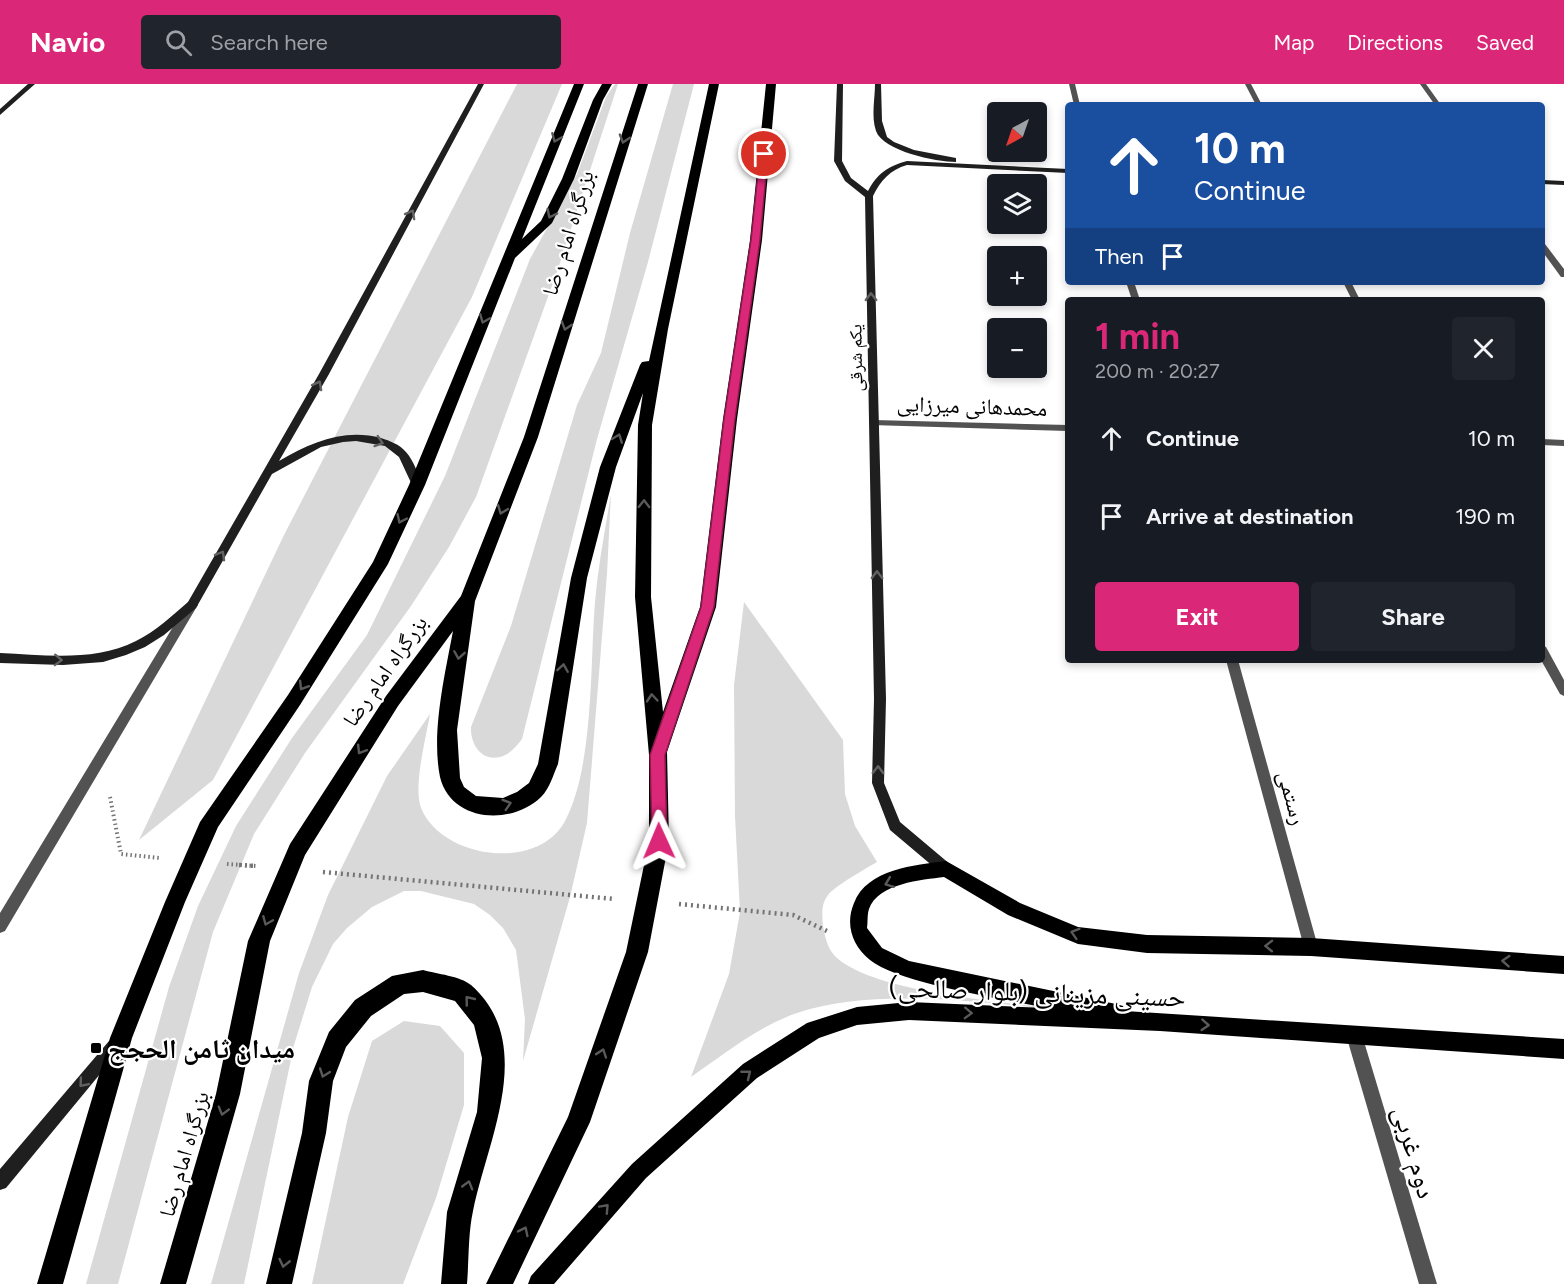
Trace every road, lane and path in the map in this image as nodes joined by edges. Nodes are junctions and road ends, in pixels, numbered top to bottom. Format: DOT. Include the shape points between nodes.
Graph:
graph roads {
  1 [pos="32,84"];
  2 [pos="481,84"];
  3 [pos="579,84"];
  4 [pos="607,84"];
  5 [pos="643,84"];
  6 [pos="714,84"];
  7 [pos="771,84"];
  8 [pos="840,84"];
  9 [pos="878,84"];
  10 [pos="1072,84"];
  11 [pos="1248,84"];
  12 [pos="1423,84"];
  13 [pos="1076,102"];
  14 [pos="1257,102"];
  15 [pos="1436,102"];
  16 [pos="0,113"];
  17 [pos="993,169"];
  18 [pos="1065,171"];
  19 [pos="1545,182"];
  20 [pos="1564,183"];
  21 [pos="869,196"];
  22 [pos="1545,250"];
  23 [pos="509,258"];
  24 [pos="1564,275"];
  25 [pos="661,329"];
  26 [pos="874,423"];
  27 [pos="1065,428"];
  28 [pos="1545,442"];
  29 [pos="1564,443"];
  30 [pos="268,474"];
  31 [pos="417,484"];
  32 [pos="468,598"];
  33 [pos="192,606"];
  34 [pos="1545,656"];
  35 [pos="0,658"];
  36 [pos="1233,663"];
  37 [pos="1564,691"];
  38 [pos="103,755"];
  39 [pos="658,755"];
  40 [pos="168,859"];
  41 [pos="216,863"];
  42 [pos="263,867"];
  43 [pos="946,868"];
  44 [pos="322,872"];
  45 [pos="616,899"];
  46 [pos="675,904"];
  47 [pos="793,915"];
  48 [pos="0,926"];
  49 [pos="1311,947"];
  50 [pos="1564,965"];
  51 [pos="1160,1022"];
  52 [pos="1354,1035"];
  53 [pos="121,1038"];
  54 [pos="1564,1049"];
  55 [pos="0,1182"];
  56 [pos="50,1284"];
  57 [pos="173,1284"];
  58 [pos="279,1284"];
  59 [pos="454,1284"];
  60 [pos="499,1284"];
  61 [pos="539,1284"];
  62 [pos="1428,1284"];
  1 -- 16 [label="main road"];
  30 -- 2 [label="main road, one-way"];
  3 -- 23 [label="highway, one-way"];
  4 -- 23 [label="highway, one-way" via="546,223"];
  5 -- 32 [label="highway, بزرگراه امام رضا, one-way" via="531,437"];
  6 -- 25 [label="highway"];
  7 -- 39 [label="highway" via="756,240 708,607"];
  8 -- 21 [label="main road" via="838,160 848,179"];
  9 -- 17 [label="main road" via="880,132 885,141 900,148"];
  10 -- 13 [label="street"];
  11 -- 14 [label="street"];
  12 -- 15 [label="street"];
  17 -- 18 [label="main road"];
  17 -- 21 [label="main road" via="907,163 879,177"];
  19 -- 20 [label="main road"];
  26 -- 21 [label="main road, یکم شرقی, one-way"];
  22 -- 24 [label="street"];
  23 -- 31 [label="highway, one-way"];
  32 -- 25 [label="highway, one-way" via="450,709 448,771 457,793 481,808 507,807 536,789 548,764 579,578 608,466"];
  39 -- 25 [label="highway, one-way" via="643,597 645,425"];
  26 -- 27 [label="street, محمدهانی میرزایی"];
  43 -- 26 [label="main road, یکم شرقی, one-way" via="895,826 878,783"];
  28 -- 29 [label="street"];
  30 -- 31 [label="main road, one-way" via="299,452 322,442 356,437 383,441 402,454"];
  33 -- 30 [label="main road, one-way"];
  31 -- 53 [label="highway, one-way" via="380,564 294,700 210,822"];
  32 -- 57 [label="highway, بزرگراه امام رضا, one-way" via="392,701 293,860 259,941 228,1094"];
  35 -- 33 [label="main road, one-way" via="87,661 124,652 159,633"];
  33 -- 38 [label="street"];
  34 -- 37 [label="street"];
  36 -- 49 [label="street, رستمی"];
  38 -- 40 [label="path" via="121,854"];
  38 -- 48 [label="street"];
  60 -- 39 [label="highway, one-way" via="578,1122 637,952 659,841"];
  41 -- 42 [label="path"];
  49 -- 43 [label="main road, one-way" via="1147,944 1078,935 1014,909"];
  43 -- 51 [label="main road, one-way" via="908,875 878,887 862,903 858,930 876,954 907,969"];
  44 -- 45 [label="path"];
  46 -- 47 [label="path"];
  50 -- 49 [label="main road, one-way"];
  51 -- 52 [label="main road, حسینی مزینانی (بلوار صالحی), one-way"];
  61 -- 51 [label="main road, حسینی مزینانی (بلوار صالحی), one-way" via="639,1172 702,1112 750,1071 814,1030 857,1016 909,1011"];
  52 -- 54 [label="main road, حسینی مزینانی (بلوار صالحی)"];
  52 -- 62 [label="street, دوم غربی"];
  53 -- 55 [label="main road, one-way"];
  53 -- 56 [label="highway"];
  59 -- 58 [label="highway, one-way" via="460,1212 489,1112 494,1058 484,1020 462,992 423,981 400,984 363,1008 337,1040 321,1081 314,1133"];
}
